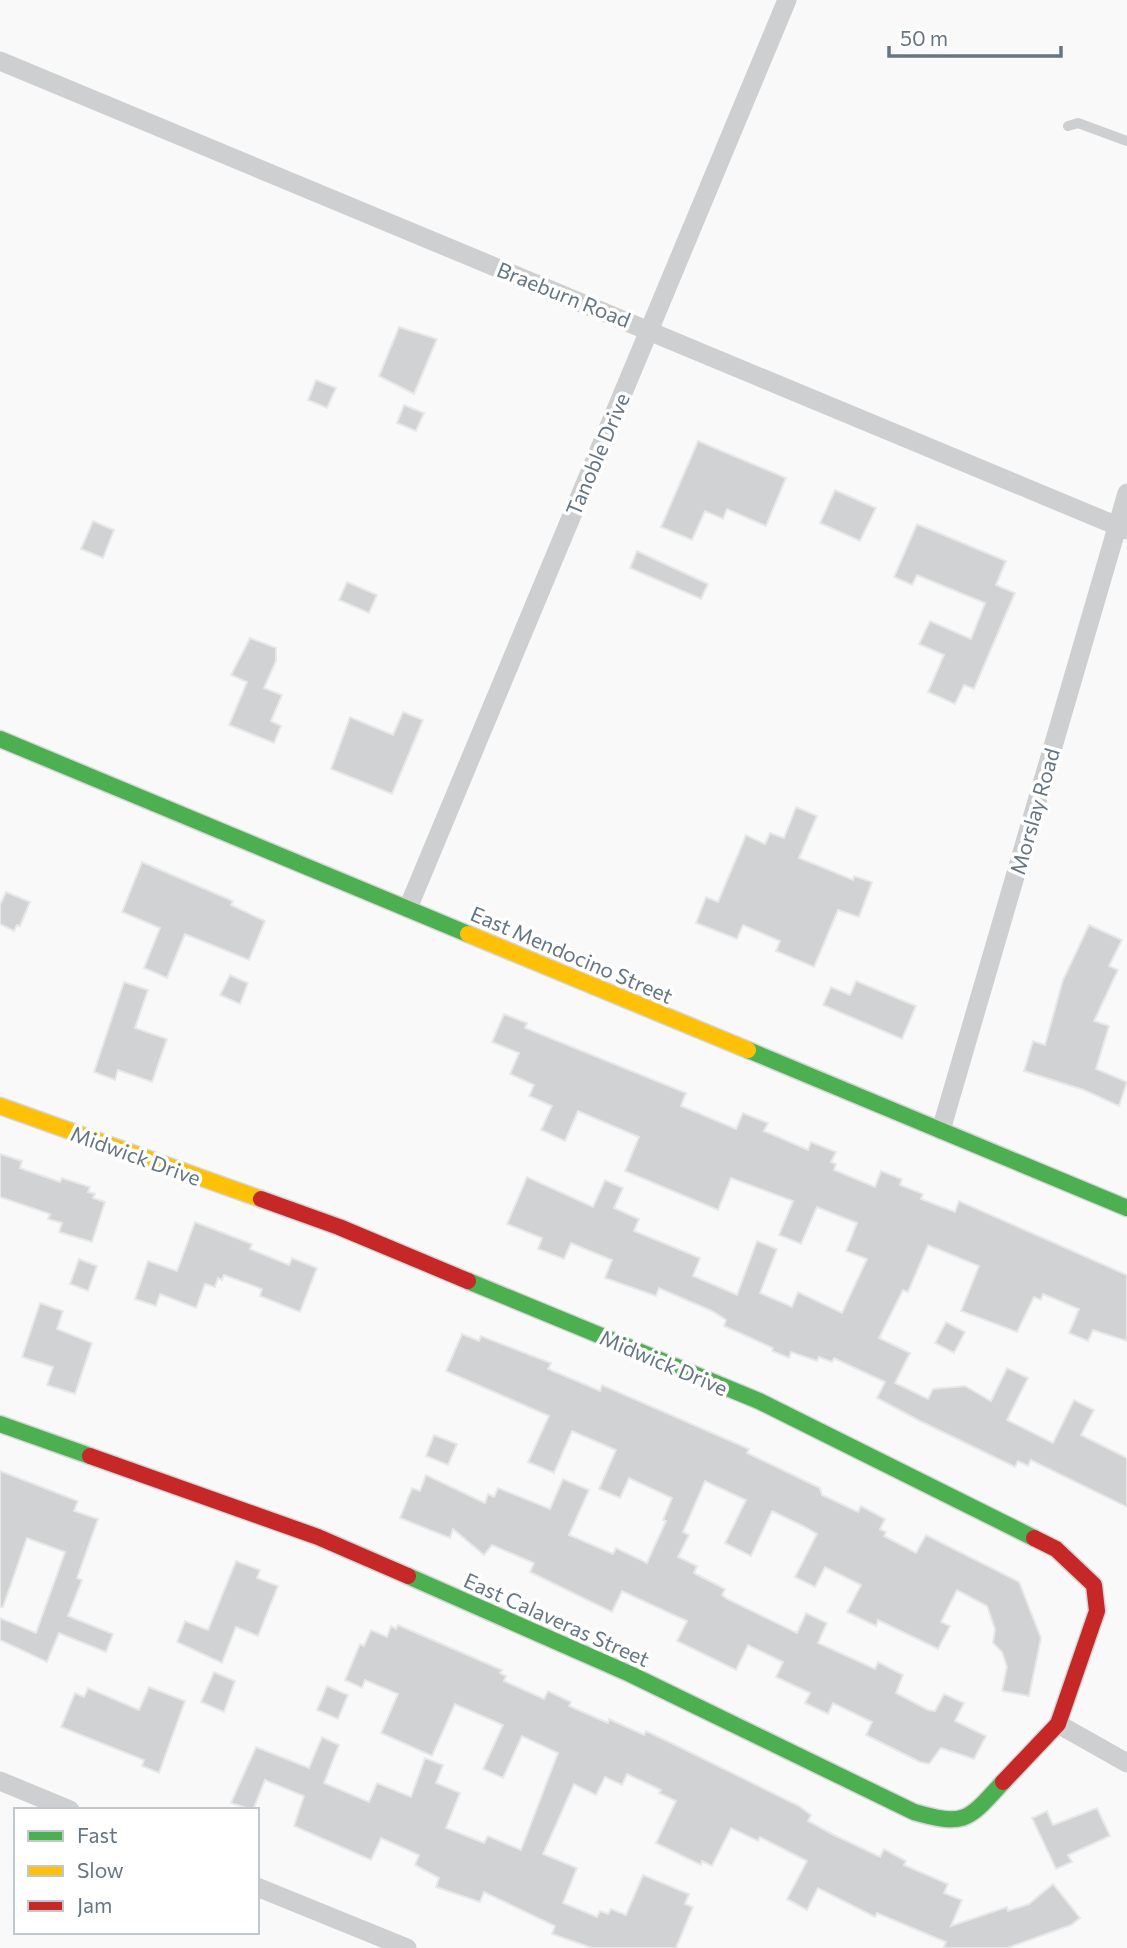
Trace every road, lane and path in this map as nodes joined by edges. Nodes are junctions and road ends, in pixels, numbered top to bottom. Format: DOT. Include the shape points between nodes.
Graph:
graph roads {
  1 [pos="787,0"];
  2 [pos="0,61"];
  3 [pos="1068,126"];
  4 [pos="1127,141"];
  5 [pos="650,329"];
  6 [pos="1127,493"];
  7 [pos="1122,528"];
  8 [pos="0,739"];
  9 [pos="408,908"];
  10 [pos="0,1106"];
  11 [pos="941,1130"];
  12 [pos="1127,1208"];
  13 [pos="0,1424"];
  14 [pos="1058,1724"];
  15 [pos="1127,1763"];
  16 [pos="0,1781"];
  17 [pos="65,1808"];
  18 [pos="259,1887"];
  19 [pos="407,1948"];
  1 -- 5 [label="street, Tanoble Drive"];
  2 -- 5 [label="street, Braeburn Road"];
  3 -- 4 [label="lane" via="1078,123"];
  5 -- 7 [label="street, Braeburn Road"];
  5 -- 9 [label="street, Tanoble Drive"];
  6 -- 7 [label="street, Morslay Road"];
  7 -- 11 [label="street, Morslay Road"];
  8 -- 9 [label="street, East Mendocino Street"];
  9 -- 11 [label="street, East Mendocino Street"];
  10 -- 14 [label="street, Midwick Drive" via="339,1227 760,1401 1056,1549 1094,1584 1097,1612"];
  11 -- 12 [label="street, East Mendocino Street"];
  13 -- 14 [label="street, East Calaveras Street" via="318,1537 631,1674 914,1812 949,1822 975,1812"];
  14 -- 15 [label="street"];
  16 -- 17 [label="street"];
  18 -- 19 [label="street"];
}
